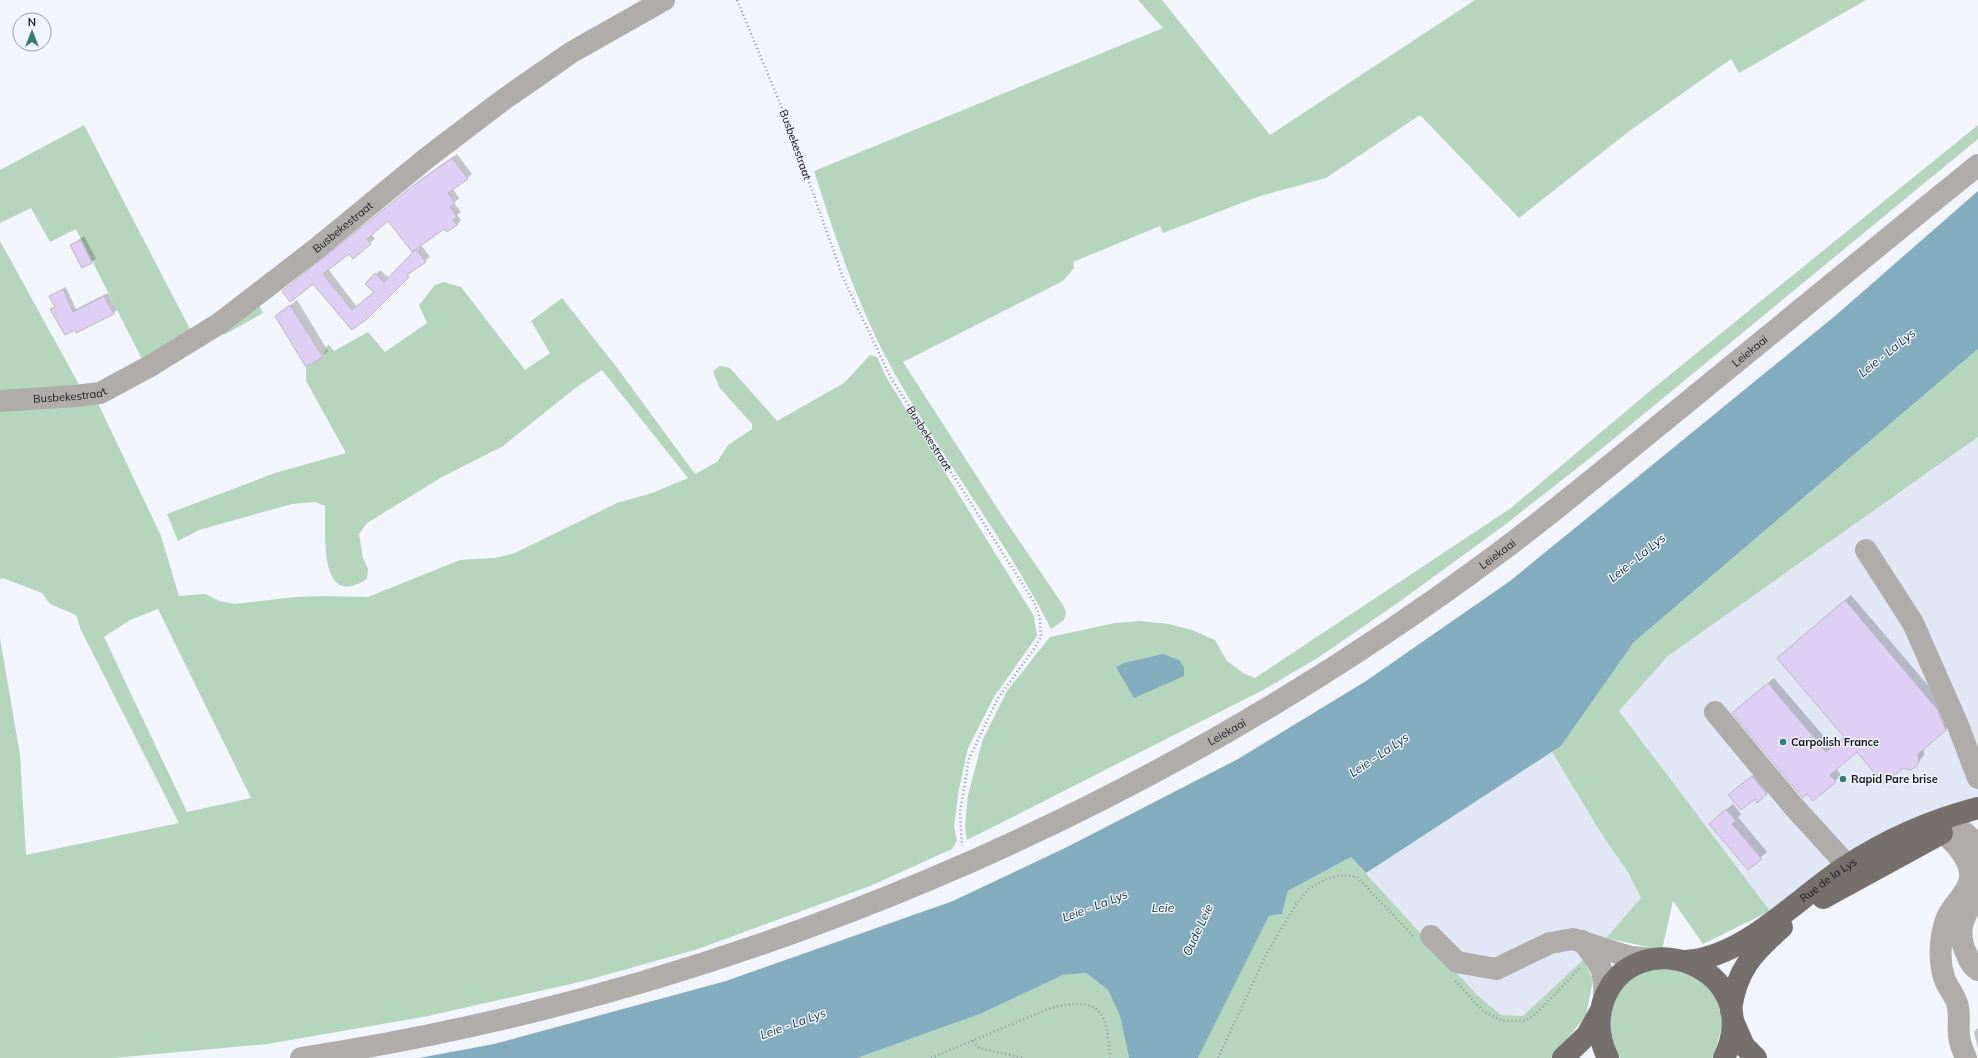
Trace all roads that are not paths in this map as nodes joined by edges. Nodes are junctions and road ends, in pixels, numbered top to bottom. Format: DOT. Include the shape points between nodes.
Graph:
graph roads {
  1 [pos="664,0"];
  2 [pos="1978,165"];
  3 [pos="0,400"];
  4 [pos="1866,550"];
  5 [pos="1715,712"];
  6 [pos="1978,778"];
  7 [pos="1978,808"];
  8 [pos="1978,816"];
  9 [pos="1941,828"];
  10 [pos="1978,852"];
  11 [pos="1847,865"];
  12 [pos="1978,895"];
  13 [pos="1425,939"];
  14 [pos="1588,948"];
  15 [pos="1656,959"];
  16 [pos="1686,961"];
  17 [pos="1978,970"];
  18 [pos="1603,1004"];
  19 [pos="1732,1015"];
  20 [pos="301,1058"];
  21 [pos="1563,1058"];
  22 [pos="1608,1058"];
  23 [pos="1724,1058"];
  24 [pos="1756,1058"];
  25 [pos="1966,1058"];
  1 -- 3 [label="street, Busbekestraat" via="572,52 503,100 428,157 316,250 220,323 152,365 100,393"];
  2 -- 20 [label="street, Leiekaai" via="1496,556 1307,684 1184,756 1102,800 965,864 834,918 668,974 534,1012"];
  4 -- 6 [label="street" via="1913,623"];
  5 -- 11 [label="street" via="1794,807"];
  7 -- 9 [label="main road, Rue de la Lys"];
  8 -- 9 [label="main road, Rue de la Lys"];
  9 -- 10 [label="street" via="1964,831"];
  9 -- 11 [label="main road, Rue de la Lys" via="1893,840"];
  9 -- 19 [label="main road, Rue de la Lys" via="1830,893 1781,928 1744,967 1736,983"];
  9 -- 25 [label="street" via="1957,847 1970,870 1967,886 1947,917 1942,932 1941,959 1945,980 1956,998 1959,1010 1959,1041"];
  11 -- 16 [label="main road, Rue de la Lys" via="1733,947 1708,958"];
  12 -- 17 [label="street" via="1962,921 1961,937 1969,960"];
  13 -- 14 [label="street" via="1456,962 1496,969 1550,943 1573,939"];
  14 -- 15 [label="street" via="1630,957"];
  14 -- 18 [label="street" via="1601,964 1604,975"];
  15 -- 16 [label="main road"];
  15 -- 18 [label="main road" via="1629,969 1614,982"];
  16 -- 19 [label="main road" via="1704,970 1718,983 1728,1000"];
  18 -- 21 [label="main road" via="1587,1035"];
  18 -- 22 [label="main road" via="1600,1034"];
  19 -- 23 [label="main road, Rue de la Lys" via="1731,1040"];
  19 -- 24 [label="main road" via="1744,1046"];
}
